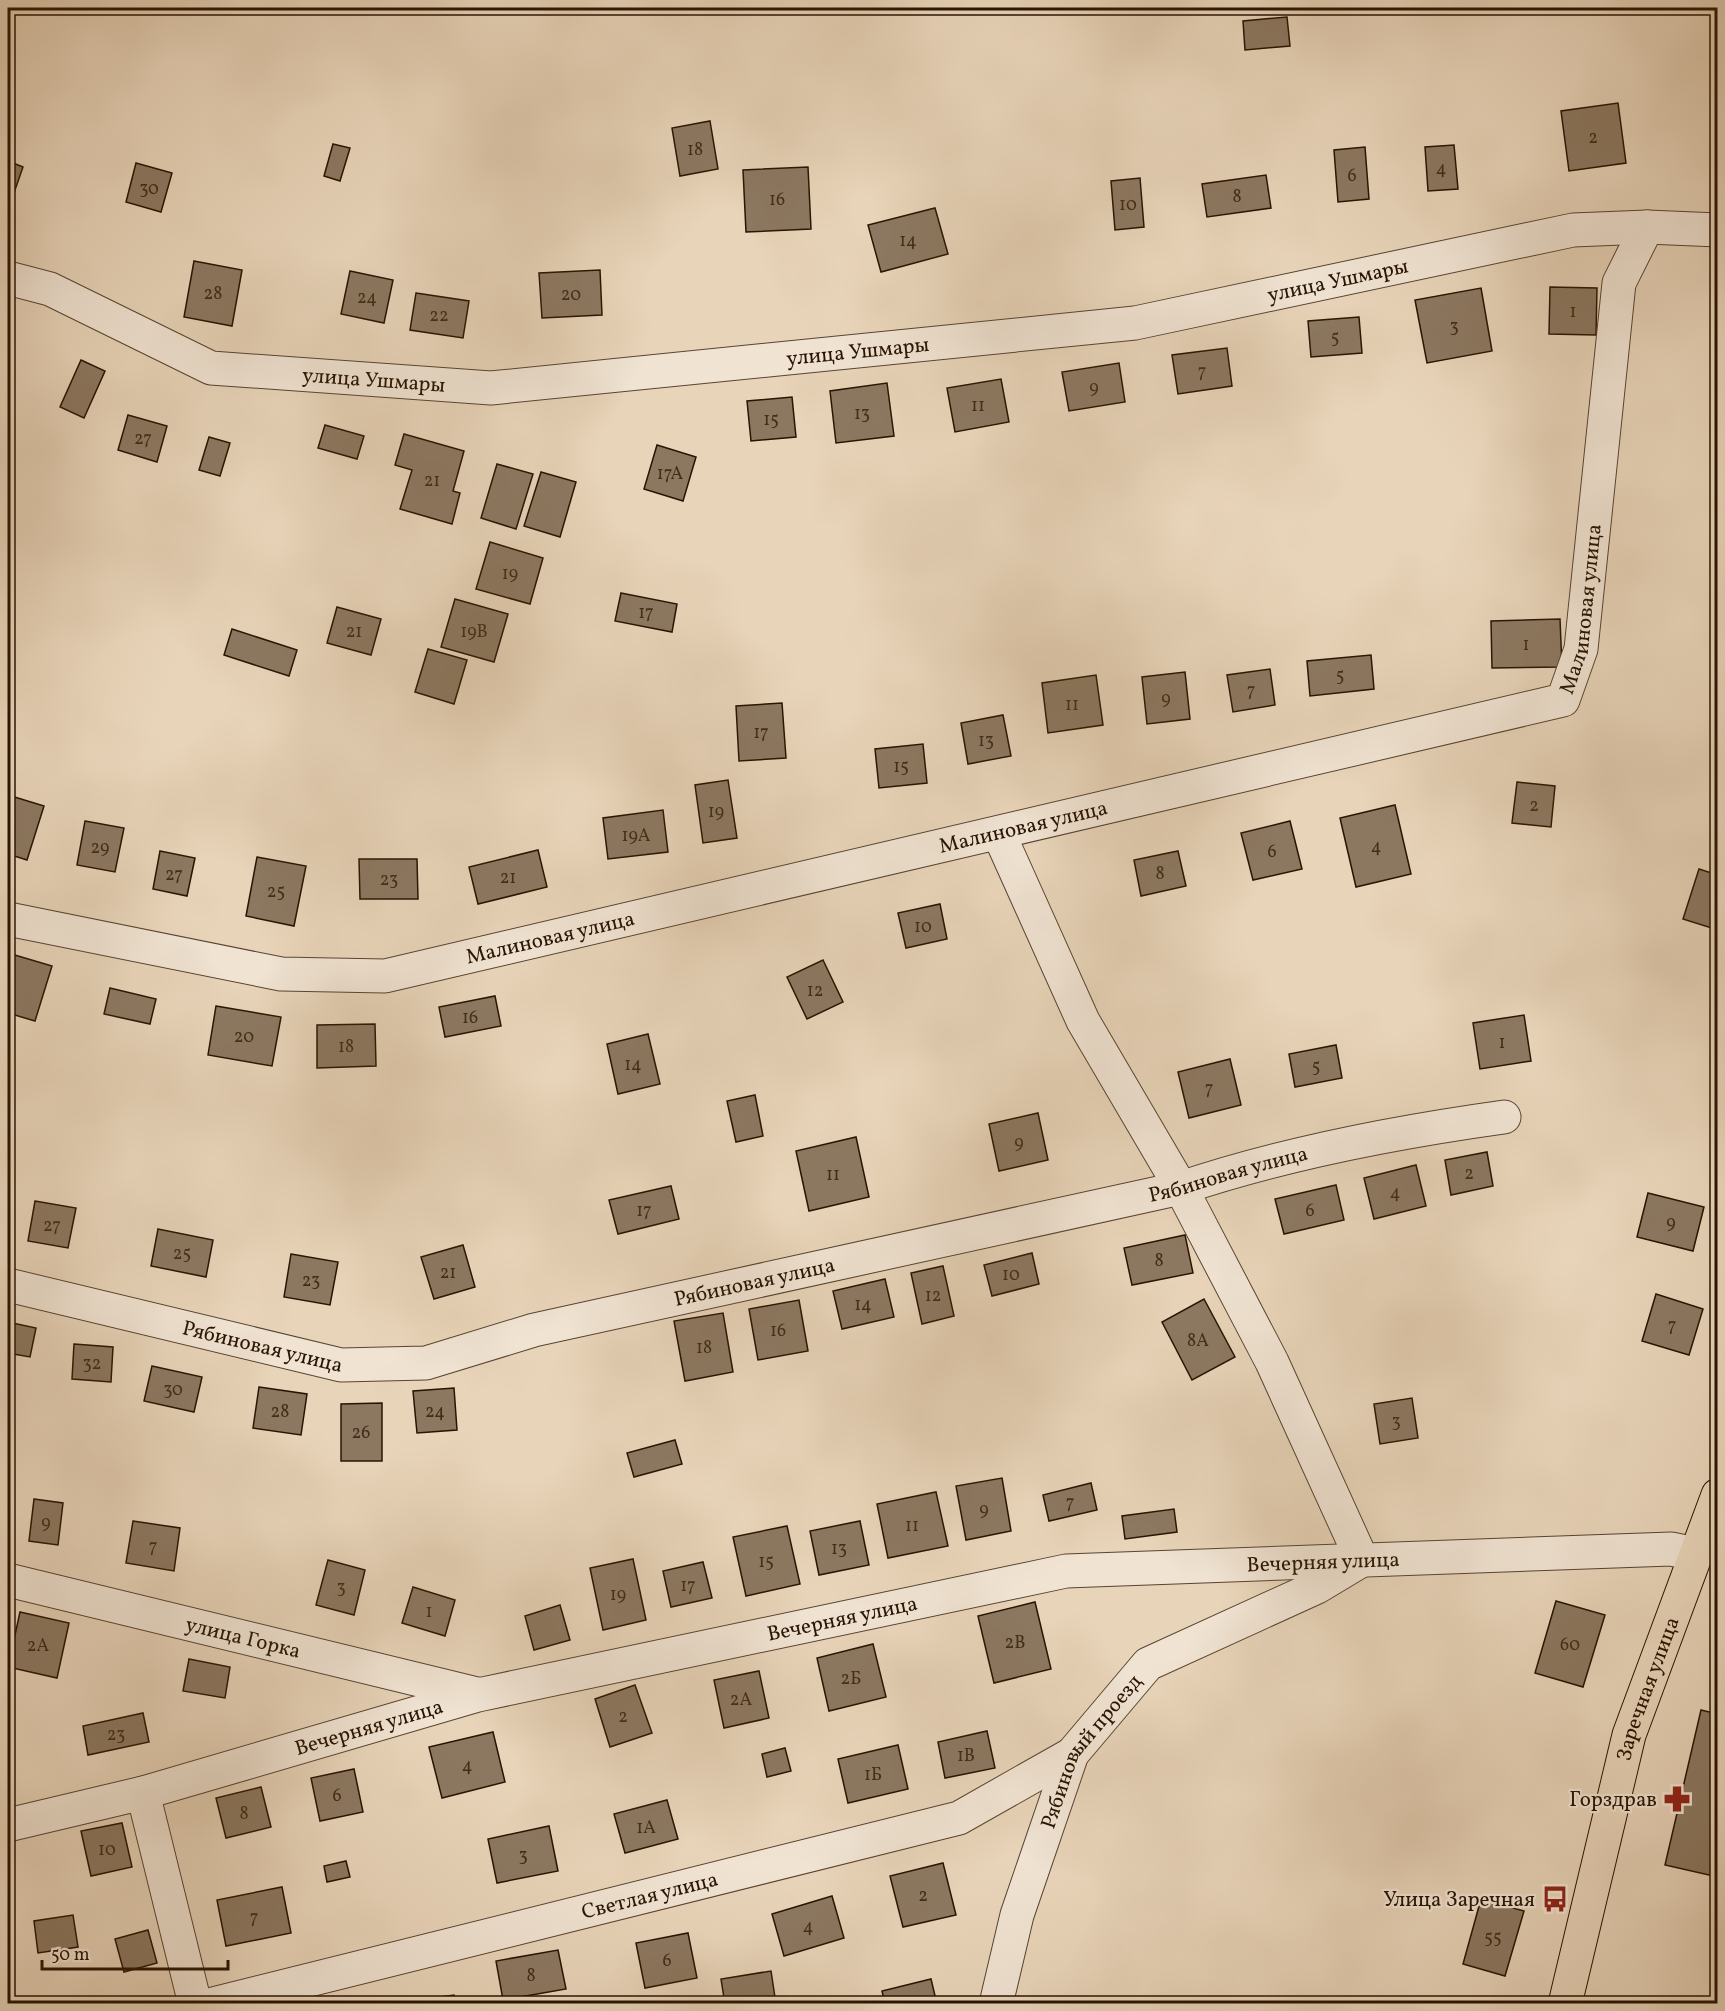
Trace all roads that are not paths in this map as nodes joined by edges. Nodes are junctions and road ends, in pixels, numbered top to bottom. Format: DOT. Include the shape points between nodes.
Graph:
graph roads {
  1 [pos="1647,227"];
  2 [pos="1718,230"];
  3 [pos="8,278"];
  4 [pos="999,834"];
  5 [pos="8,919"];
  6 [pos="1504,1116"];
  7 [pos="1181,1188"];
  8 [pos="8,1285"];
  9 [pos="1718,1495"];
  10 [pos="1695,1554"];
  11 [pos="1362,1560"];
  12 [pos="8,1580"];
  13 [pos="478,1695"];
  14 [pos="1072,1754"];
  15 [pos="143,1793"];
  16 [pos="8,1825"];
  17 [pos="195,2004"];
  18 [pos="213,2004"];
  19 [pos="996,2004"];
  20 [pos="1565,2004"];
  1 -- 2 [label="street, улица Ушмары"];
  1 -- 3 [label="street, улица Ушмары" via="1573,230 1135,323 491,388 211,368 50,289"];
  1 -- 4 [label="street, Малиновая улица" via="1619,283 1581,650 1563,700"];
  4 -- 5 [label="street, Малиновая улица" via="385,976 281,974"];
  4 -- 7 [label="street" via="1083,1021"];
  6 -- 7 [label="street, Рябиновая улица" via="1407,1130"];
  7 -- 8 [label="street, Рябиновая улица" via="534,1330 426,1363 341,1365"];
  7 -- 11 [label="street" via="1272,1362"];
  9 -- 10 [label="main road, Заречная улица"];
  10 -- 11 [label="street, Вечерняя улица" via="1671,1550"];
  10 -- 20 [label="main road, Заречная улица" via="1629,1735"];
  11 -- 13 [label="street, Вечерняя улица" via="1066,1571"];
  11 -- 14 [label="street, Рябиновый проезд" via="1317,1587 1148,1664"];
  12 -- 13 [label="street, улица Горка"];
  13 -- 15 [label="street, Вечерняя улица"];
  14 -- 18 [label="street, Светлая улица" via="959,1818"];
  14 -- 19 [label="street, Рябиновый проезд" via="1017,1915"];
  15 -- 16 [label="street, Вечерняя улица"];
  15 -- 17 [label="street"];
}
